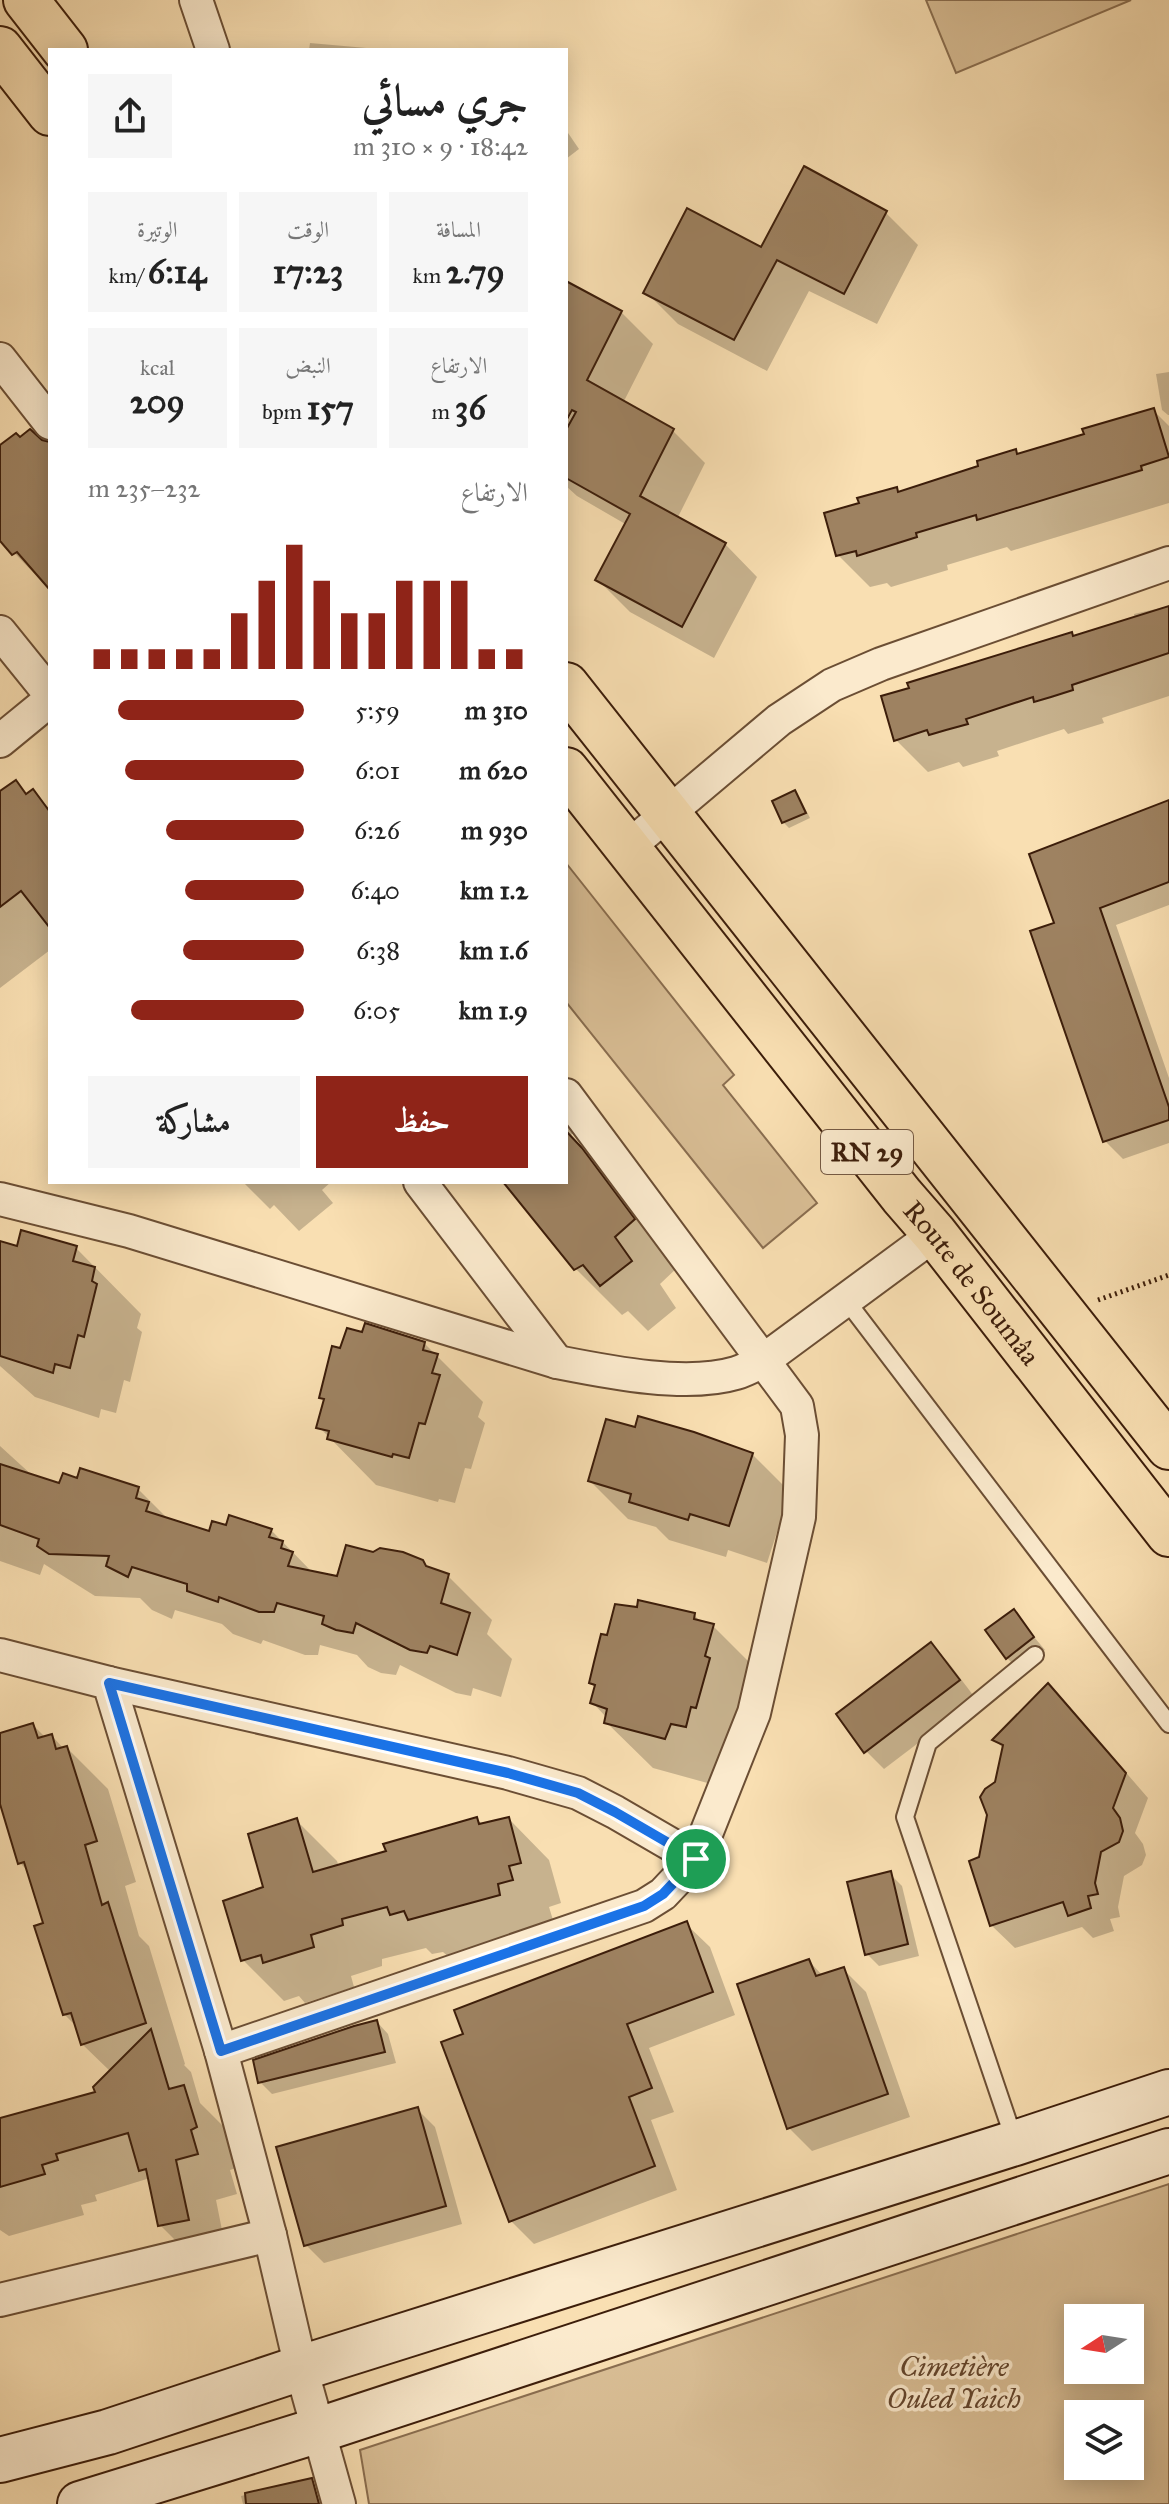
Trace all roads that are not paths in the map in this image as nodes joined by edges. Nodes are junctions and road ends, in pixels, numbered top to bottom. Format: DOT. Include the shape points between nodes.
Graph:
graph roads {
  1 [pos="26,0"];
  2 [pos="196,0"];
  3 [pos="63,48"];
  4 [pos="212,48"];
  5 [pos="0,49"];
  6 [pos="48,110"];
  7 [pos="0,359"];
  8 [pos="48,420"];
  9 [pos="1169,563"];
  10 [pos="0,632"];
  11 [pos="568,688"];
  12 [pos="48,694"];
  13 [pos="48,699"];
  14 [pos="0,741"];
  15 [pos="568,773"];
  16 [pos="668,814"];
  17 [pos="627,848"];
  18 [pos="568,1098"];
  19 [pos="422,1184"];
  20 [pos="0,1199"];
  21 [pos="935,1234"];
  22 [pos="846,1300"];
  23 [pos="764,1360"];
  24 [pos="557,1362"];
  25 [pos="1169,1447"];
  26 [pos="1169,1534"];
  27 [pos="0,1655"];
  28 [pos="1035,1655"];
  29 [pos="109,1683"];
  30 [pos="1169,1724"];
  31 [pos="696,1859"];
  32 [pos="221,2051"];
  33 [pos="1169,2092"];
  34 [pos="1015,2143"];
  35 [pos="1169,2151"];
  36 [pos="270,2235"];
  37 [pos="0,2300"];
  38 [pos="301,2368"];
  39 [pos="319,2430"];
  40 [pos="0,2460"];
  41 [pos="80,2504"];
  42 [pos="339,2504"];
  1 -- 3 [label="highway"];
  2 -- 4 [label="street"];
  5 -- 6 [label="highway"];
  7 -- 8 [label="street"];
  9 -- 16 [label="street" via="832,685 779,720"];
  10 -- 12 [label="street"];
  11 -- 16 [label="highway, Route de Soumâa / RN 29"];
  13 -- 14 [label="street"];
  15 -- 17 [label="highway, Route de Soumâa / RN 29"];
  16 -- 17 [label="street"];
  16 -- 25 [label="highway, Route de Soumâa / RN 29"];
  17 -- 21 [label="highway, Route de Soumâa / RN 29"];
  18 -- 23 [label="street"];
  19 -- 24 [label="street"];
  20 -- 24 [label="street" via="129,1231"];
  21 -- 22 [label="street"];
  21 -- 26 [label="highway, Route de Soumâa / RN 29"];
  22 -- 23 [label="street"];
  22 -- 30 [label="lane"];
  23 -- 24 [label="street" via="736,1373 696,1380"];
  23 -- 31 [label="street" via="797,1406 802,1435 799,1517 754,1713"];
  27 -- 29 [label="street"];
  28 -- 34 [label="lane" via="928,1743 905,1817"];
  29 -- 31 [label="street" via="578,1793"];
  29 -- 32 [label="street"];
  31 -- 32 [label="street" via="644,1906"];
  32 -- 36 [label="street"];
  33 -- 34 [label="street"];
  34 -- 38 [label="street"];
  35 -- 39 [label="street"];
  36 -- 37 [label="street"];
  36 -- 38 [label="street"];
  38 -- 39 [label="street"];
  38 -- 40 [label="street" via="108,2432"];
  39 -- 41 [label="street"];
  39 -- 42 [label="street"];
}
